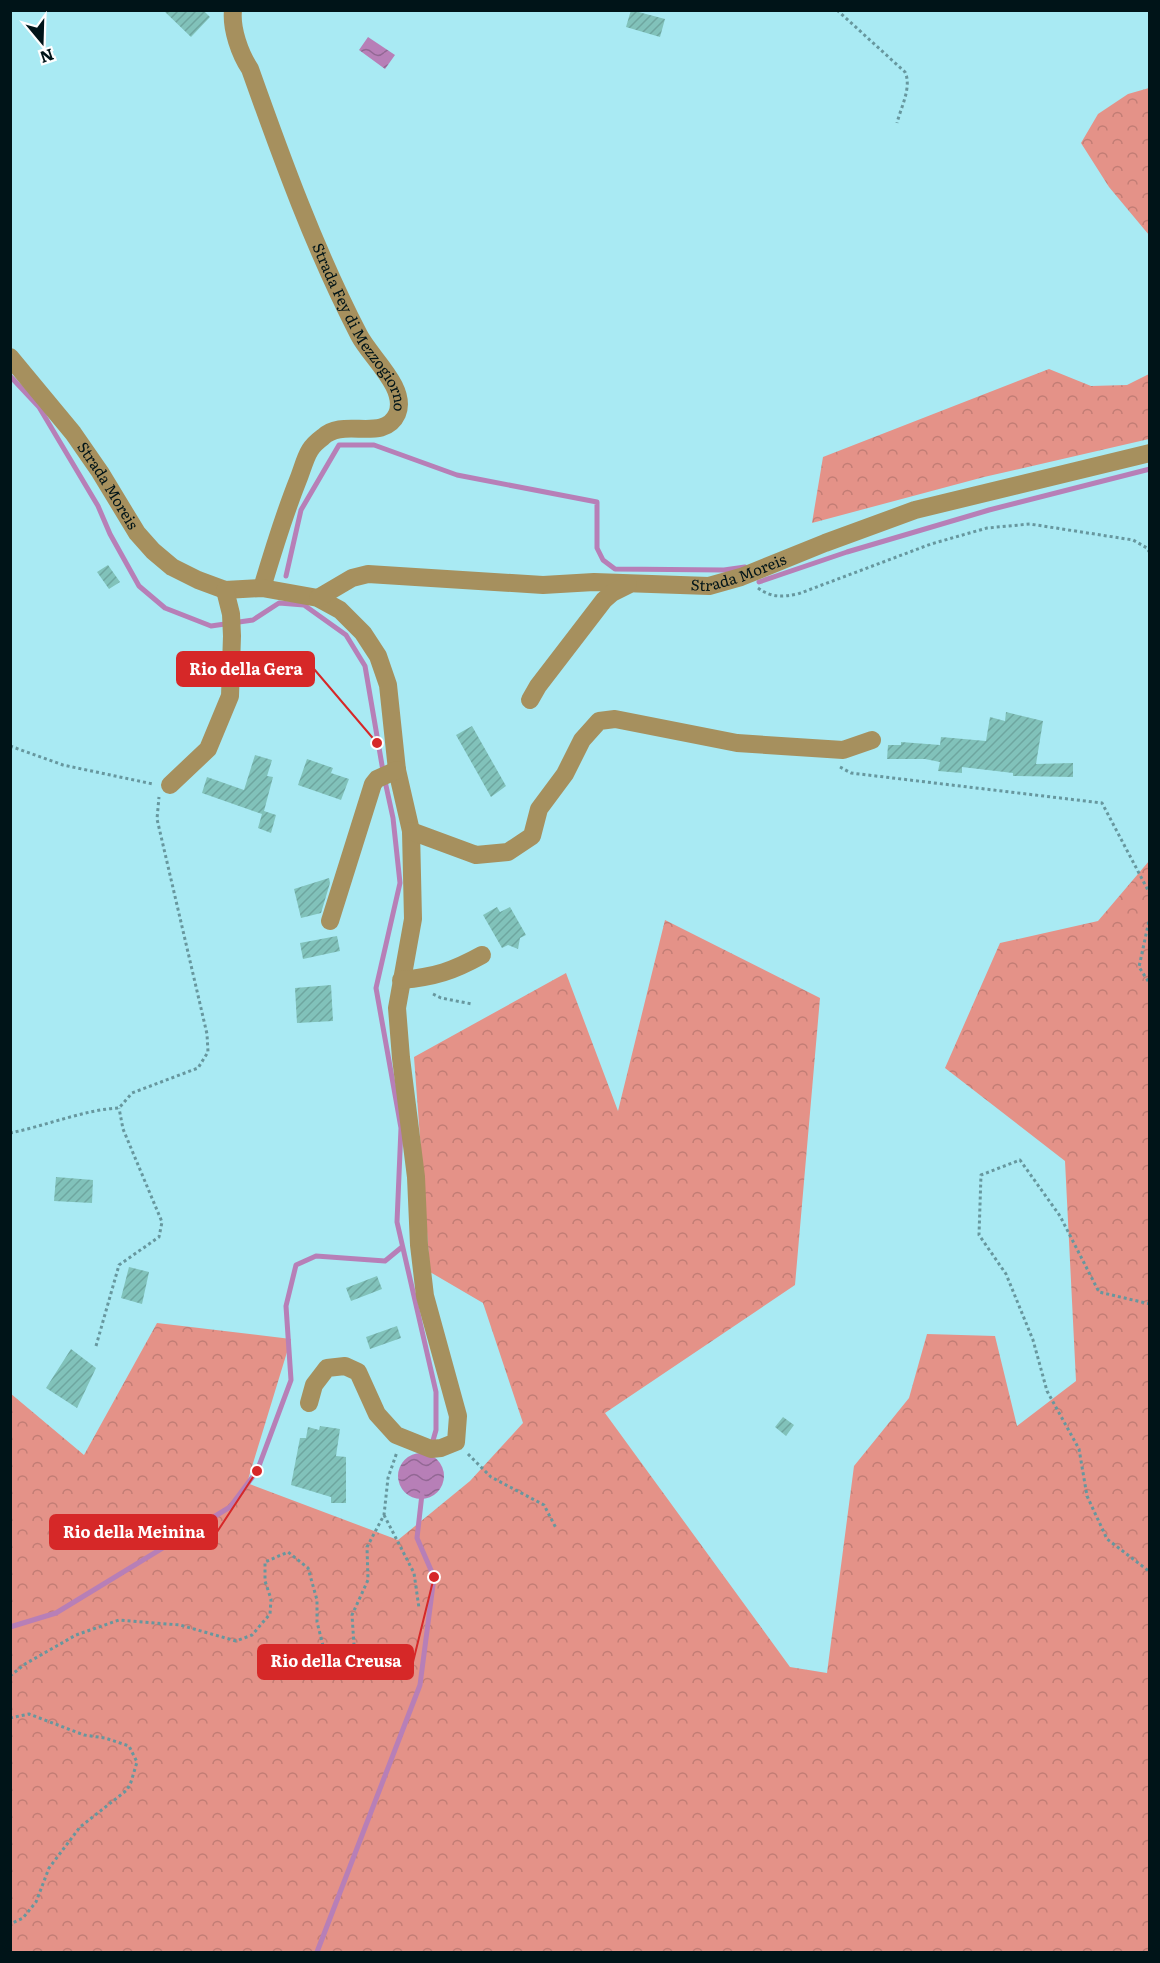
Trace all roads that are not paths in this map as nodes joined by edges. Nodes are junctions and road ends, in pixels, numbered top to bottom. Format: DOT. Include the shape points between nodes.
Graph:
graph roads {
  1 [pos="233,10"];
  2 [pos="10,357"];
  3 [pos="1149,453"];
  4 [pos="628,585"];
  5 [pos="262,588"];
  6 [pos="225,590"];
  7 [pos="318,598"];
  8 [pos="530,700"];
  9 [pos="872,740"];
  10 [pos="387,774"];
  11 [pos="170,784"];
  12 [pos="411,831"];
  13 [pos="330,921"];
  14 [pos="482,955"];
  15 [pos="401,980"];
  16 [pos="309,1403"];
  1 -- 5 [label="street, Strada Fey di Mezzogiorno" via="244,60 324,263 360,338 396,389 399,404 388,424 378,429 343,428 325,434 310,450"];
  2 -- 6 [label="street, Strada Moreis" via="73,433 137,533 153,551 172,567"];
  3 -- 4 [label="street, Strada Moreis" via="915,510 741,578 709,586"];
  4 -- 7 [label="street, Strada Moreis" via="543,585 368,574 352,578"];
  4 -- 8 [label="street" via="604,600"];
  5 -- 6 [label="street"];
  5 -- 7 [label="street"];
  6 -- 11 [label="street" via="231,614 230,696 208,749"];
  7 -- 10 [label="street" via="340,610 363,633 378,656 388,685"];
  9 -- 12 [label="street" via="843,750 737,743 615,719 599,721 582,740 565,774 539,809 532,836 508,852 476,855"];
  10 -- 12 [label="street"];
  10 -- 13 [label="street" via="373,784"];
  12 -- 15 [label="street" via="413,918"];
  14 -- 15 [label="street" via="429,978"];
  15 -- 16 [label="street" via="397,1008 400,1058 416,1177 418,1245 425,1296 458,1416 456,1442 431,1449 396,1435 377,1414 358,1372 345,1366 327,1368 314,1385"];
}
